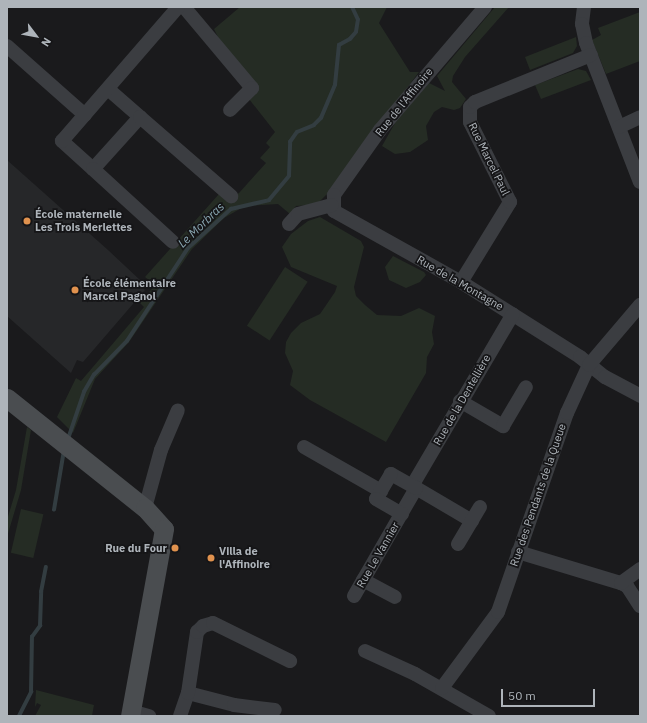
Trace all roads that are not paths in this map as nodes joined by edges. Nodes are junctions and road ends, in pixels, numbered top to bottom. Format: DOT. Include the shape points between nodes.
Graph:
graph roads {
  1 [pos="178,7"];
  2 [pos="184,7"];
  3 [pos="485,7"];
  4 [pos="584,7"];
  5 [pos="7,46"];
  6 [pos="591,56"];
  7 [pos="108,89"];
  8 [pos="230,110"];
  9 [pos="85,115"];
  10 [pos="640,116"];
  11 [pos="140,117"];
  12 [pos="619,127"];
  13 [pos="93,169"];
  14 [pos="640,182"];
  15 [pos="231,196"];
  16 [pos="332,204"];
  17 [pos="288,224"];
  18 [pos="173,242"];
  19 [pos="461,282"];
  20 [pos="640,306"];
  21 [pos="513,314"];
  22 [pos="589,365"];
  23 [pos="526,387"];
  24 [pos="640,396"];
  25 [pos="7,398"];
  26 [pos="460,401"];
  27 [pos="178,410"];
  28 [pos="304,447"];
  29 [pos="414,487"];
  30 [pos="381,491"];
  31 [pos="480,507"];
  32 [pos="145,508"];
  33 [pos="402,514"];
  34 [pos="472,521"];
  35 [pos="458,544"];
  36 [pos="518,552"];
  37 [pos="640,569"];
  38 [pos="363,580"];
  39 [pos="620,583"];
  40 [pos="354,596"];
  41 [pos="395,597"];
  42 [pos="640,606"];
  43 [pos="365,651"];
  44 [pos="290,661"];
  45 [pos="442,688"];
  46 [pos="188,693"];
  47 [pos="275,710"];
  48 [pos="131,714"];
  49 [pos="149,716"];
  50 [pos="180,716"];
  51 [pos="489,716"];
  1 -- 7 [label="street"];
  2 -- 8 [label="street" via="252,88"];
  3 -- 16 [label="street, Rue de l'Affinoire" via="380,130 336,192"];
  4 -- 6 [label="street" via="583,31"];
  5 -- 9 [label="street"];
  6 -- 12 [label="street"];
  6 -- 19 [label="street, Rue Marcel Paul" via="475,102 470,107 470,122 510,202"];
  7 -- 9 [label="street"];
  7 -- 11 [label="street"];
  9 -- 13 [label="street" via="62,141"];
  10 -- 12 [label="street"];
  11 -- 13 [label="street"];
  11 -- 15 [label="street"];
  12 -- 14 [label="street"];
  13 -- 18 [label="street"];
  16 -- 17 [label="street" via="298,214"];
  16 -- 19 [label="street, Rue de la Montagne" via="336,213"];
  19 -- 21 [label="street, Rue de la Montagne"];
  20 -- 22 [label="street, Rue des Pendants de la Queue"];
  21 -- 22 [label="street, Rue de la Montagne" via="580,356"];
  21 -- 26 [label="street, Rue de la Dentellière"];
  22 -- 24 [label="street, Rue de la Montagne"];
  22 -- 36 [label="street, Rue des Pendants de la Queue" via="567,413"];
  23 -- 26 [label="street" via="503,426"];
  25 -- 32 [label="street"];
  26 -- 29 [label="street, Rue de la Dentellière"];
  27 -- 32 [label="street" via="161,450"];
  28 -- 30 [label="street"];
  29 -- 30 [label="street" via="391,474"];
  29 -- 33 [label="street, Rue de la Dentellière"];
  29 -- 34 [label="street"];
  30 -- 33 [label="street" via="376,499"];
  31 -- 34 [label="street"];
  32 -- 48 [label="street" via="162,525 164,534"];
  33 -- 38 [label="street, Rue Le Vannier"];
  34 -- 35 [label="street"];
  36 -- 39 [label="street"];
  36 -- 45 [label="street, Rue des Pendants de la Queue" via="498,612"];
  37 -- 39 [label="street"];
  38 -- 40 [label="street, Rue Le Vannier"];
  38 -- 41 [label="street"];
  39 -- 42 [label="street" via="627,586"];
  43 -- 45 [label="street"];
  44 -- 46 [label="street" via="213,623 203,626 197,632"];
  45 -- 51 [label="street"];
  46 -- 47 [label="street" via="234,705"];
  46 -- 50 [label="street"];
  48 -- 49 [label="street"];
}
